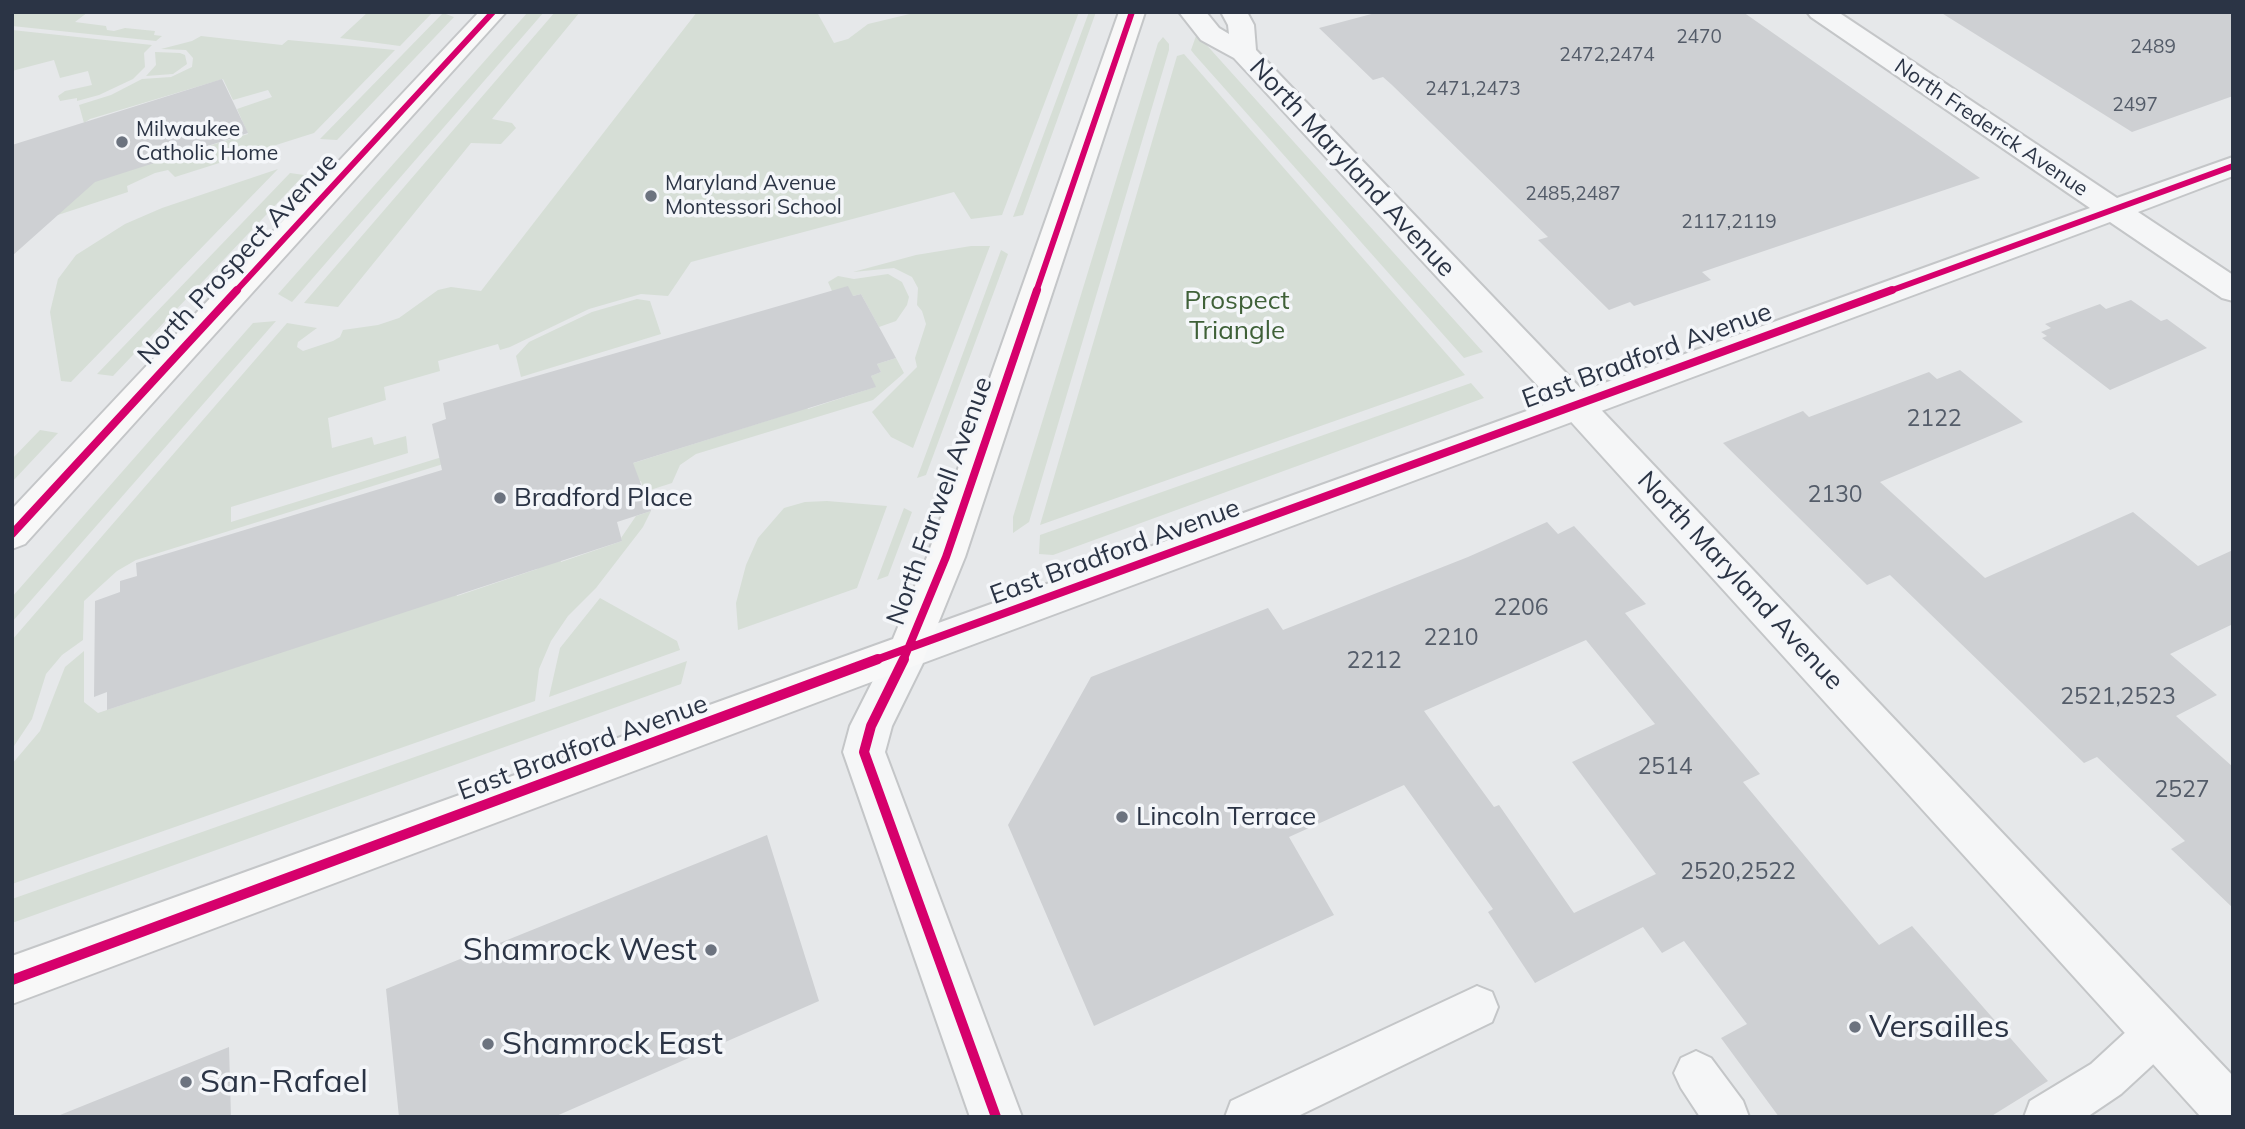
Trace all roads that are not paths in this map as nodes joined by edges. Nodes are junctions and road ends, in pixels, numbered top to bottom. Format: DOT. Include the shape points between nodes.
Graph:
graph roads {
  1 [pos="493,12"];
  2 [pos="1132,12"];
  3 [pos="1192,12"];
  4 [pos="1234,12"];
  5 [pos="1820,12"];
  6 [pos="1242,52"];
  7 [pos="2233,166"];
  8 [pos="2112,209"];
  9 [pos="2233,290"];
  10 [pos="1576,405"];
  11 [pos="12,534"];
  12 [pos="908,651"];
  13 [pos="12,980"];
  14 [pos="1477,1007"];
  15 [pos="2157,1032"];
  16 [pos="1696,1073"];
  17 [pos="2233,1114"];
  18 [pos="996,1117"];
  19 [pos="1247,1117"];
  20 [pos="1727,1117"];
  21 [pos="2046,1117"];
  1 -- 11 [label="main road, North Prospect Avenue"];
  2 -- 12 [label="main road, North Farwell Avenue" via="946,557"];
  3 -- 6 [label="street, North Maryland Avenue" via="1210,34"];
  4 -- 6 [label="street, North Maryland Avenue" via="1241,24"];
  5 -- 8 [label="street, North Frederick Avenue"];
  6 -- 10 [label="street, North Maryland Avenue"];
  7 -- 8 [label="street, East Bradford Avenue"];
  8 -- 9 [label="street, North Frederick Avenue"];
  8 -- 10 [label="street, East Bradford Avenue"];
  10 -- 12 [label="street, East Bradford Avenue"];
  10 -- 15 [label="street, North Maryland Avenue"];
  12 -- 13 [label="main road, East Bradford Avenue"];
  12 -- 18 [label="street, North Farwell Avenue" via="871,726 864,752"];
  14 -- 19 [label="lane"];
  15 -- 17 [label="street, North Maryland Avenue"];
  15 -- 21 [label="lane" via="2106,1079"];
  16 -- 20 [label="lane"];
}
